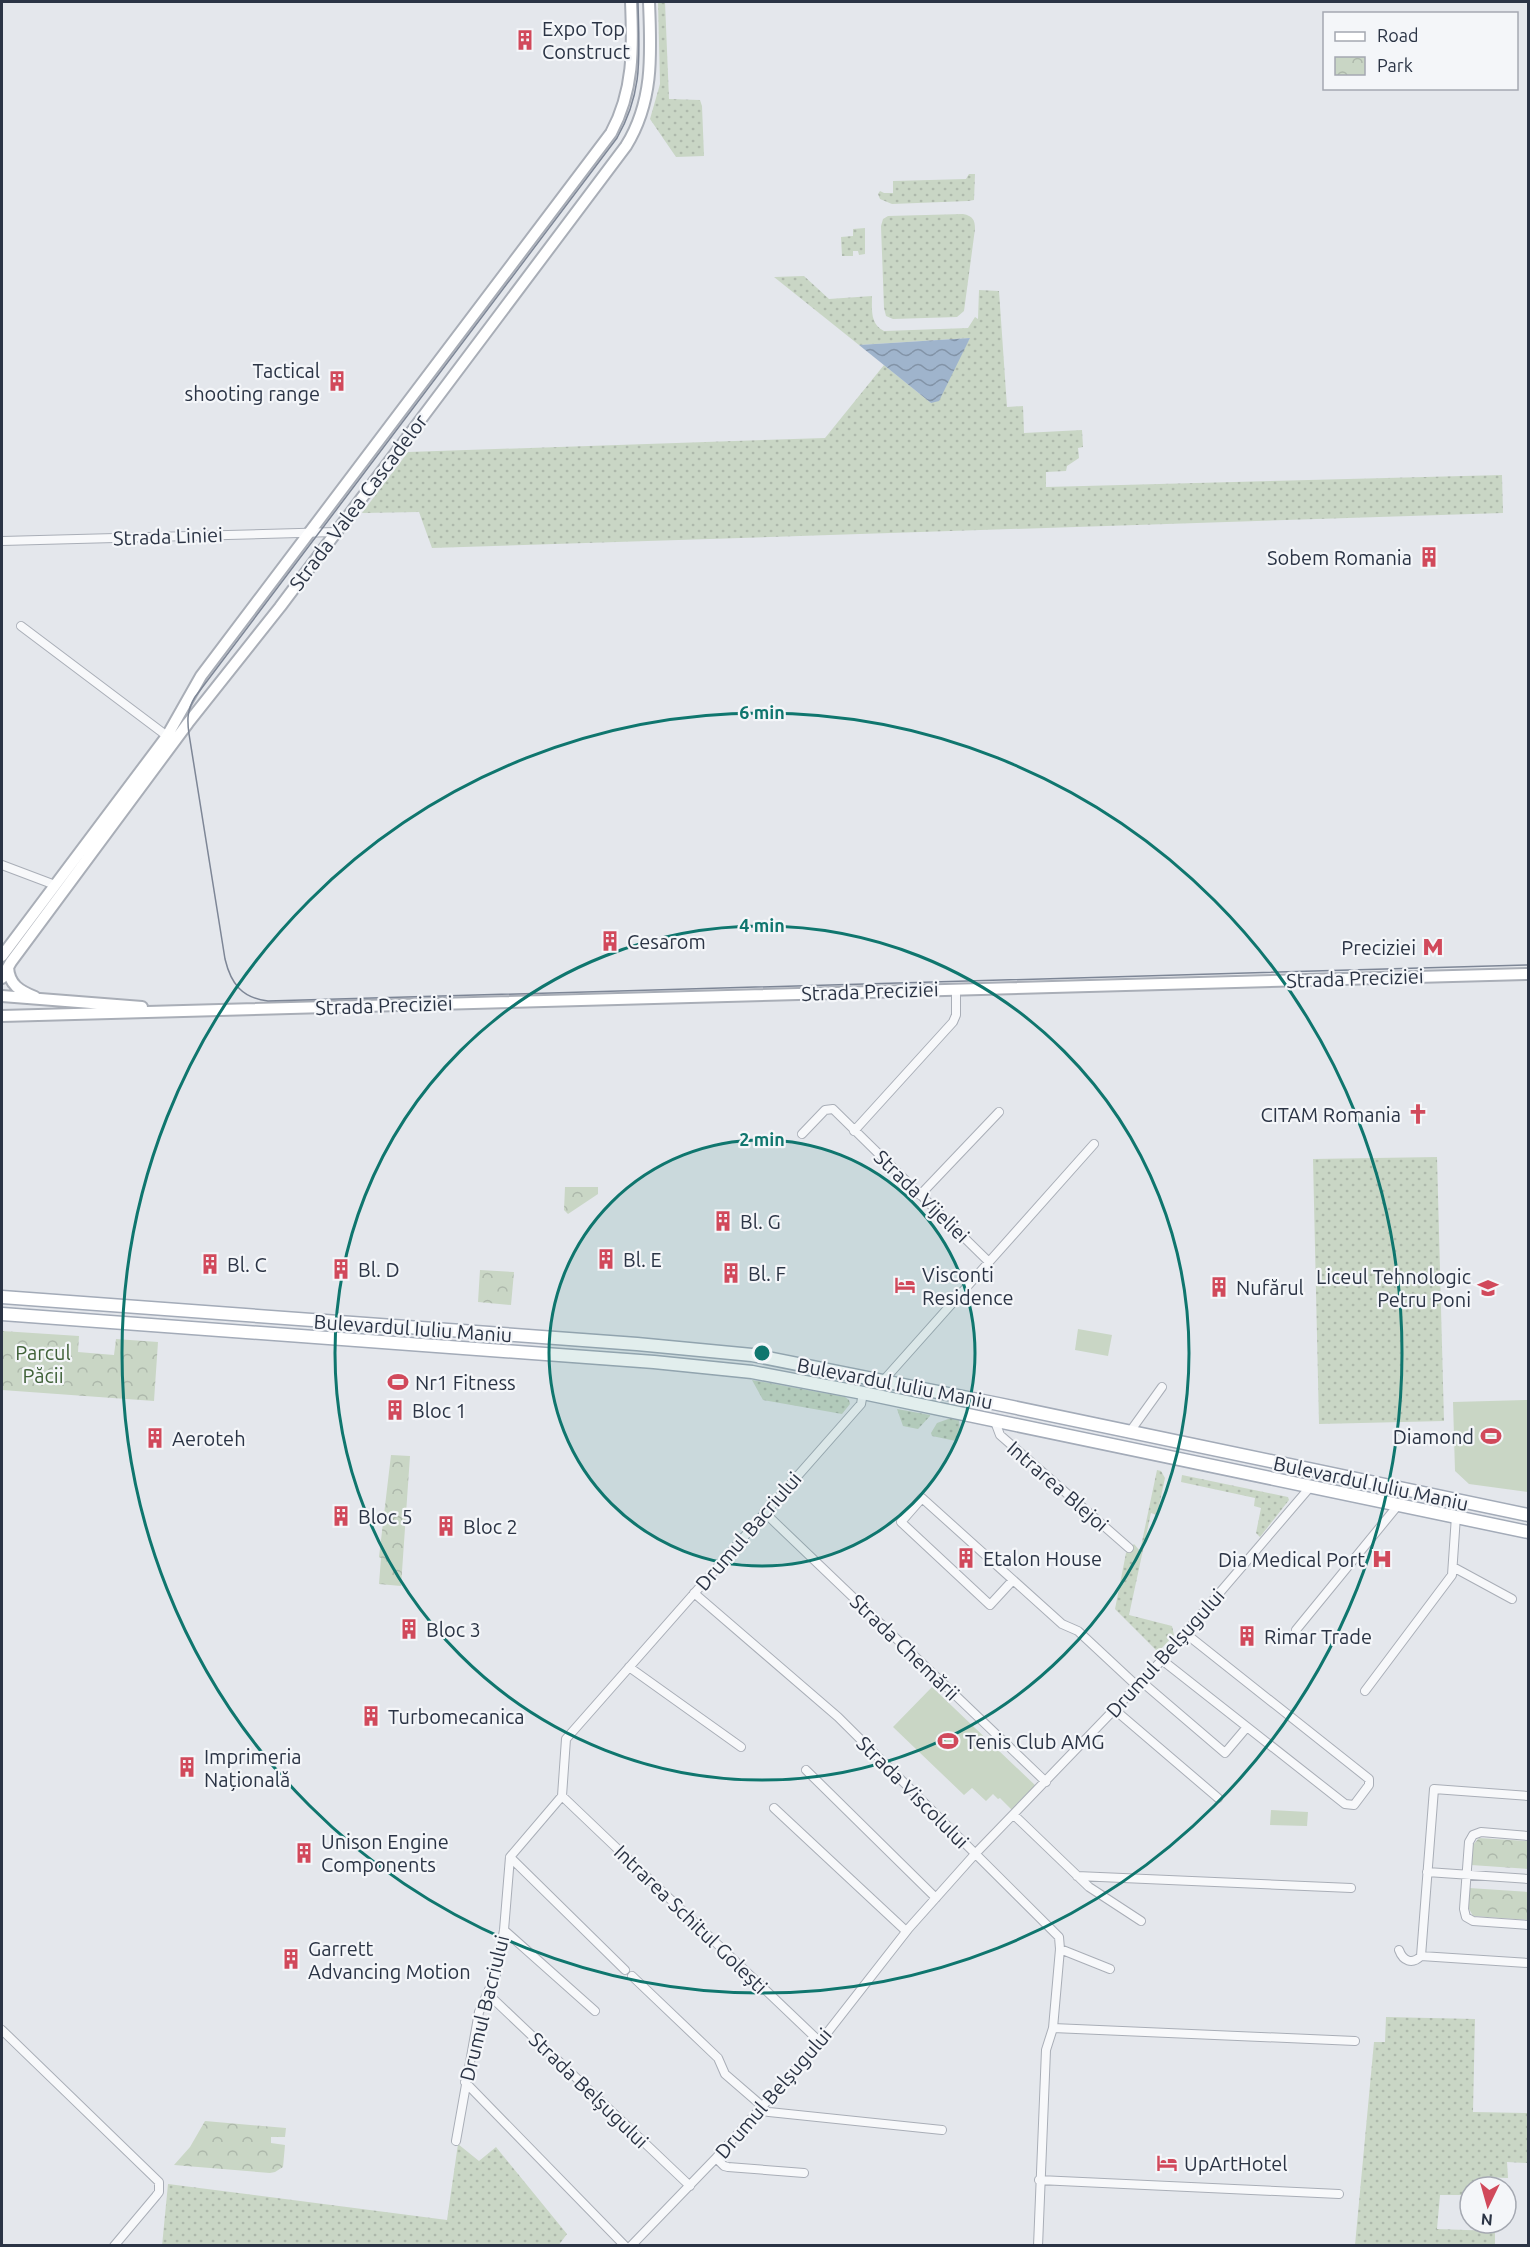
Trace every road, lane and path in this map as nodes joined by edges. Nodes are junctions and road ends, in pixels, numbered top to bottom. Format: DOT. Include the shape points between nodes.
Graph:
graph roads {
  1 [pos="631,2"];
  2 [pos="649,2"];
  3 [pos="632,64"];
  4 [pos="651,64"];
  5 [pos="530,241"];
  6 [pos="545,252"];
  7 [pos="468,324"];
  8 [pos="483,335"];
  9 [pos="311,532"];
  10 [pos="335,532"];
  11 [pos="2,541"];
  12 [pos="21,626"];
  13 [pos="167,736"];
  14 [pos="2,865"];
  15 [pos="55,885"];
  16 [pos="21,931"];
  17 [pos="2,947"];
  18 [pos="2,956"];
  19 [pos="8,967"];
  20 [pos="1528,974"];
  21 [pos="2,978"];
  22 [pos="956,989"];
  23 [pos="2,996"];
  24 [pos="43,1000"];
  25 [pos="152,1010"];
  26 [pos="2,1016"];
  27 [pos="999,1112"];
  28 [pos="854,1131"];
  29 [pos="801,1134"];
  30 [pos="1094,1144"];
  31 [pos="920,1195"];
  32 [pos="989,1262"];
  33 [pos="2,1297"];
  34 [pos="2,1314"];
  35 [pos="866,1377"];
  36 [pos="883,1381"];
  37 [pos="1162,1387"];
  38 [pos="863,1393"];
  39 [pos="998,1404"];
  40 [pos="994,1419"];
  41 [pos="1129,1433"];
  42 [pos="1274,1463"];
  43 [pos="1271,1478"];
  44 [pos="1311,1486"];
  45 [pos="1399,1504"];
  46 [pos="764,1512"];
  47 [pos="1528,1515"];
  48 [pos="1456,1516"];
  49 [pos="1528,1532"];
  50 [pos="1129,1548"];
  51 [pos="1453,1567"];
  52 [pos="1013,1580"];
  53 [pos="694,1593"];
  54 [pos="1512,1599"];
  55 [pos="1296,1630"];
  56 [pos="1185,1633"];
  57 [pos="1162,1660"];
  58 [pos="629,1667"];
  59 [pos="1139,1684"];
  60 [pos="1365,1691"];
  61 [pos="1114,1710"];
  62 [pos="1247,1727"];
  63 [pos="741,1747"];
  64 [pos="806,1770"];
  65 [pos="1046,1782"];
  66 [pos="562,1796"];
  67 [pos="1528,1796"];
  68 [pos="1218,1798"];
  69 [pos="774,1808"];
  70 [pos="1014,1815"];
  71 [pos="1528,1836"];
  72 [pos="975,1854"];
  73 [pos="510,1857"];
  74 [pos="1427,1872"];
  75 [pos="1467,1875"];
  76 [pos="1077,1876"];
  77 [pos="1528,1879"];
  78 [pos="1351,1888"];
  79 [pos="936,1898"];
  80 [pos="1141,1922"];
  81 [pos="1528,1924"];
  82 [pos="504,1930"];
  83 [pos="906,1931"];
  84 [pos="1060,1949"];
  85 [pos="1399,1950"];
  86 [pos="1421,1956"];
  87 [pos="1528,1963"];
  88 [pos="1110,1969"];
  89 [pos="624,1970"];
  90 [pos="632,1976"];
  91 [pos="488,1994"];
  92 [pos="595,2011"];
  93 [pos="1053,2028"];
  94 [pos="2,2030"];
  95 [pos="1355,2041"];
  96 [pos="820,2042"];
  97 [pos="465,2082"];
  98 [pos="760,2108"];
  99 [pos="942,2130"];
  100 [pos="456,2141"];
  101 [pos="716,2158"];
  102 [pos="804,2173"];
  103 [pos="1040,2180"];
  104 [pos="690,2186"];
  105 [pos="1339,2194"];
  106 [pos="114,2246"];
  107 [pos="625,2246"];
  108 [pos="631,2246"];
  109 [pos="1038,2246"];
  1 -- 3 [label="main road, Strada Valea Cascadelor"];
  2 -- 4 [label="main road, Strada Valea Cascadelor"];
  3 -- 4 [label="main road"];
  3 -- 5 [label="main road, Strada Valea Cascadelor" via="624,105 611,133"];
  4 -- 6 [label="main road, Strada Valea Cascadelor" via="646,100 632,136"];
  5 -- 6 [label="main road"];
  5 -- 7 [label="main road, Strada Valea Cascadelor"];
  6 -- 8 [label="main road, Strada Valea Cascadelor"];
  7 -- 8 [label="main road"];
  7 -- 9 [label="main road, Strada Valea Cascadelor"];
  8 -- 10 [label="main road, Strada Valea Cascadelor"];
  9 -- 10 [label="street, Strada Liniei"];
  9 -- 11 [label="street, Strada Liniei"];
  9 -- 13 [label="main road, Strada Valea Cascadelor" via="201,676"];
  10 -- 19 [label="main road, Strada Valea Cascadelor"];
  12 -- 13 [label="street"];
  13 -- 15 [label="main road, Strada Valea Cascadelor"];
  14 -- 15 [label="street"];
  15 -- 16 [label="main road, Strada Valea Cascadelor"];
  16 -- 17 [label="main road"];
  16 -- 18 [label="main road, Strada Valea Cascadelor"];
  19 -- 21 [label="main road, Strada Valea Cascadelor"];
  19 -- 24 [label="main road" via="9,978 20,991"];
  20 -- 22 [label="main road, Strada Preciziei"];
  22 -- 25 [label="main road, Strada Preciziei"];
  22 -- 28 [label="street" via="953,1022"];
  23 -- 24 [label="main road, Strada Preciziei"];
  24 -- 25 [label="main road, Strada Preciziei"];
  25 -- 26 [label="main road, Strada Preciziei"];
  27 -- 31 [label="street"];
  28 -- 29 [label="street, Strada Vijeliei" via="830,1108"];
  28 -- 31 [label="street, Strada Vijeliei"];
  30 -- 32 [label="street"];
  31 -- 32 [label="street, Strada Vijeliei"];
  32 -- 36 [label="street"];
  33 -- 35 [label="main road, Bulevardul Iuliu Maniu" via="674,1347 752,1355"];
  34 -- 38 [label="main road, Bulevardul Iuliu Maniu" via="673,1363 744,1371"];
  35 -- 36 [label="main road, Bulevardul Iuliu Maniu"];
  35 -- 38 [label="main road"];
  36 -- 39 [label="main road, Bulevardul Iuliu Maniu"];
  37 -- 41 [label="street"];
  38 -- 40 [label="main road, Bulevardul Iuliu Maniu"];
  38 -- 46 [label="street, Drumul Bacriului" via="861,1404"];
  39 -- 40 [label="main road"];
  39 -- 41 [label="main road, Bulevardul Iuliu Maniu"];
  40 -- 43 [label="main road, Bulevardul Iuliu Maniu"];
  40 -- 50 [label="street, Intrarea Blejoi" via="1000,1435"];
  41 -- 42 [label="main road, Bulevardul Iuliu Maniu"];
  42 -- 43 [label="main road"];
  42 -- 47 [label="main road, Bulevardul Iuliu Maniu"];
  43 -- 44 [label="main road, Bulevardul Iuliu Maniu"];
  44 -- 45 [label="main road, Bulevardul Iuliu Maniu"];
  44 -- 56 [label="street, Drumul Belșugului"];
  45 -- 48 [label="main road, Bulevardul Iuliu Maniu"];
  45 -- 55 [label="street"];
  46 -- 53 [label="street, Drumul Bacriului"];
  46 -- 65 [label="street, Strada Chemării"];
  48 -- 49 [label="main road, Bulevardul Iuliu Maniu"];
  48 -- 51 [label="street"];
  51 -- 54 [label="street"];
  51 -- 60 [label="street" via="1452,1575"];
  52 -- 52 [label="street" via="922,1498 901,1522 990,1605"];
  52 -- 59 [label="street"];
  53 -- 58 [label="street, Drumul Bacriului"];
  53 -- 72 [label="street, Strada Viscolului" via="838,1717"];
  56 -- 57 [label="street, Drumul Belșugului"];
  56 -- 62 [label="street" via="1369,1779 1369,1785 1354,1805 1345,1804"];
  57 -- 59 [label="street, Drumul Belșugului"];
  57 -- 62 [label="street"];
  58 -- 63 [label="street"];
  58 -- 66 [label="street, Drumul Bacriului" via="566,1738"];
  59 -- 61 [label="street, Drumul Belșugului"];
  59 -- 62 [label="street" via="1225,1753"];
  61 -- 65 [label="street, Drumul Belșugului"];
  61 -- 68 [label="street"];
  64 -- 79 [label="street"];
  65 -- 70 [label="street, Drumul Belșugului"];
  66 -- 73 [label="street"];
  66 -- 96 [label="street, Intrarea Schitul Golești"];
  67 -- 74 [label="street" via="1434,1789"];
  69 -- 83 [label="street"];
  70 -- 72 [label="street, Drumul Belșugului"];
  70 -- 76 [label="street"];
  71 -- 75 [label="street" via="1475,1834 1469,1842"];
  72 -- 79 [label="street, Drumul Belșugului"];
  72 -- 84 [label="street, Strada Viscolului" via="1057,1935"];
  73 -- 82 [label="street, Drumul Bacriului"];
  73 -- 89 [label="street"];
  74 -- 75 [label="street"];
  74 -- 86 [label="street"];
  75 -- 77 [label="street"];
  75 -- 81 [label="street" via="1464,1913 1469,1919"];
  76 -- 78 [label="street"];
  76 -- 80 [label="street"];
  79 -- 83 [label="street, Drumul Belșugului"];
  82 -- 91 [label="street, Drumul Bacriului"];
  82 -- 92 [label="street"];
  83 -- 96 [label="street, Drumul Belșugului"];
  84 -- 88 [label="street"];
  84 -- 93 [label="street"];
  85 -- 86 [label="street" via="1408,1961"];
  86 -- 87 [label="street"];
  90 -- 98 [label="street" via="718,2058 725,2074"];
  91 -- 97 [label="street, Drumul Bacriului" via="479,2012"];
  91 -- 104 [label="street, Strada Belșugului"];
  93 -- 95 [label="street"];
  93 -- 103 [label="street" via="1046,2050"];
  94 -- 106 [label="street" via="159,2182 159,2192"];
  96 -- 98 [label="street, Drumul Belșugului"];
  97 -- 100 [label="street, Drumul Bacriului"];
  97 -- 107 [label="street"];
  98 -- 99 [label="street"];
  98 -- 101 [label="street, Drumul Belșugului"];
  101 -- 102 [label="street" via="728,2167"];
  101 -- 104 [label="street, Drumul Belșugului"];
  103 -- 105 [label="street"];
  103 -- 109 [label="street"];
  104 -- 108 [label="street, Drumul Belșugului"];
}
